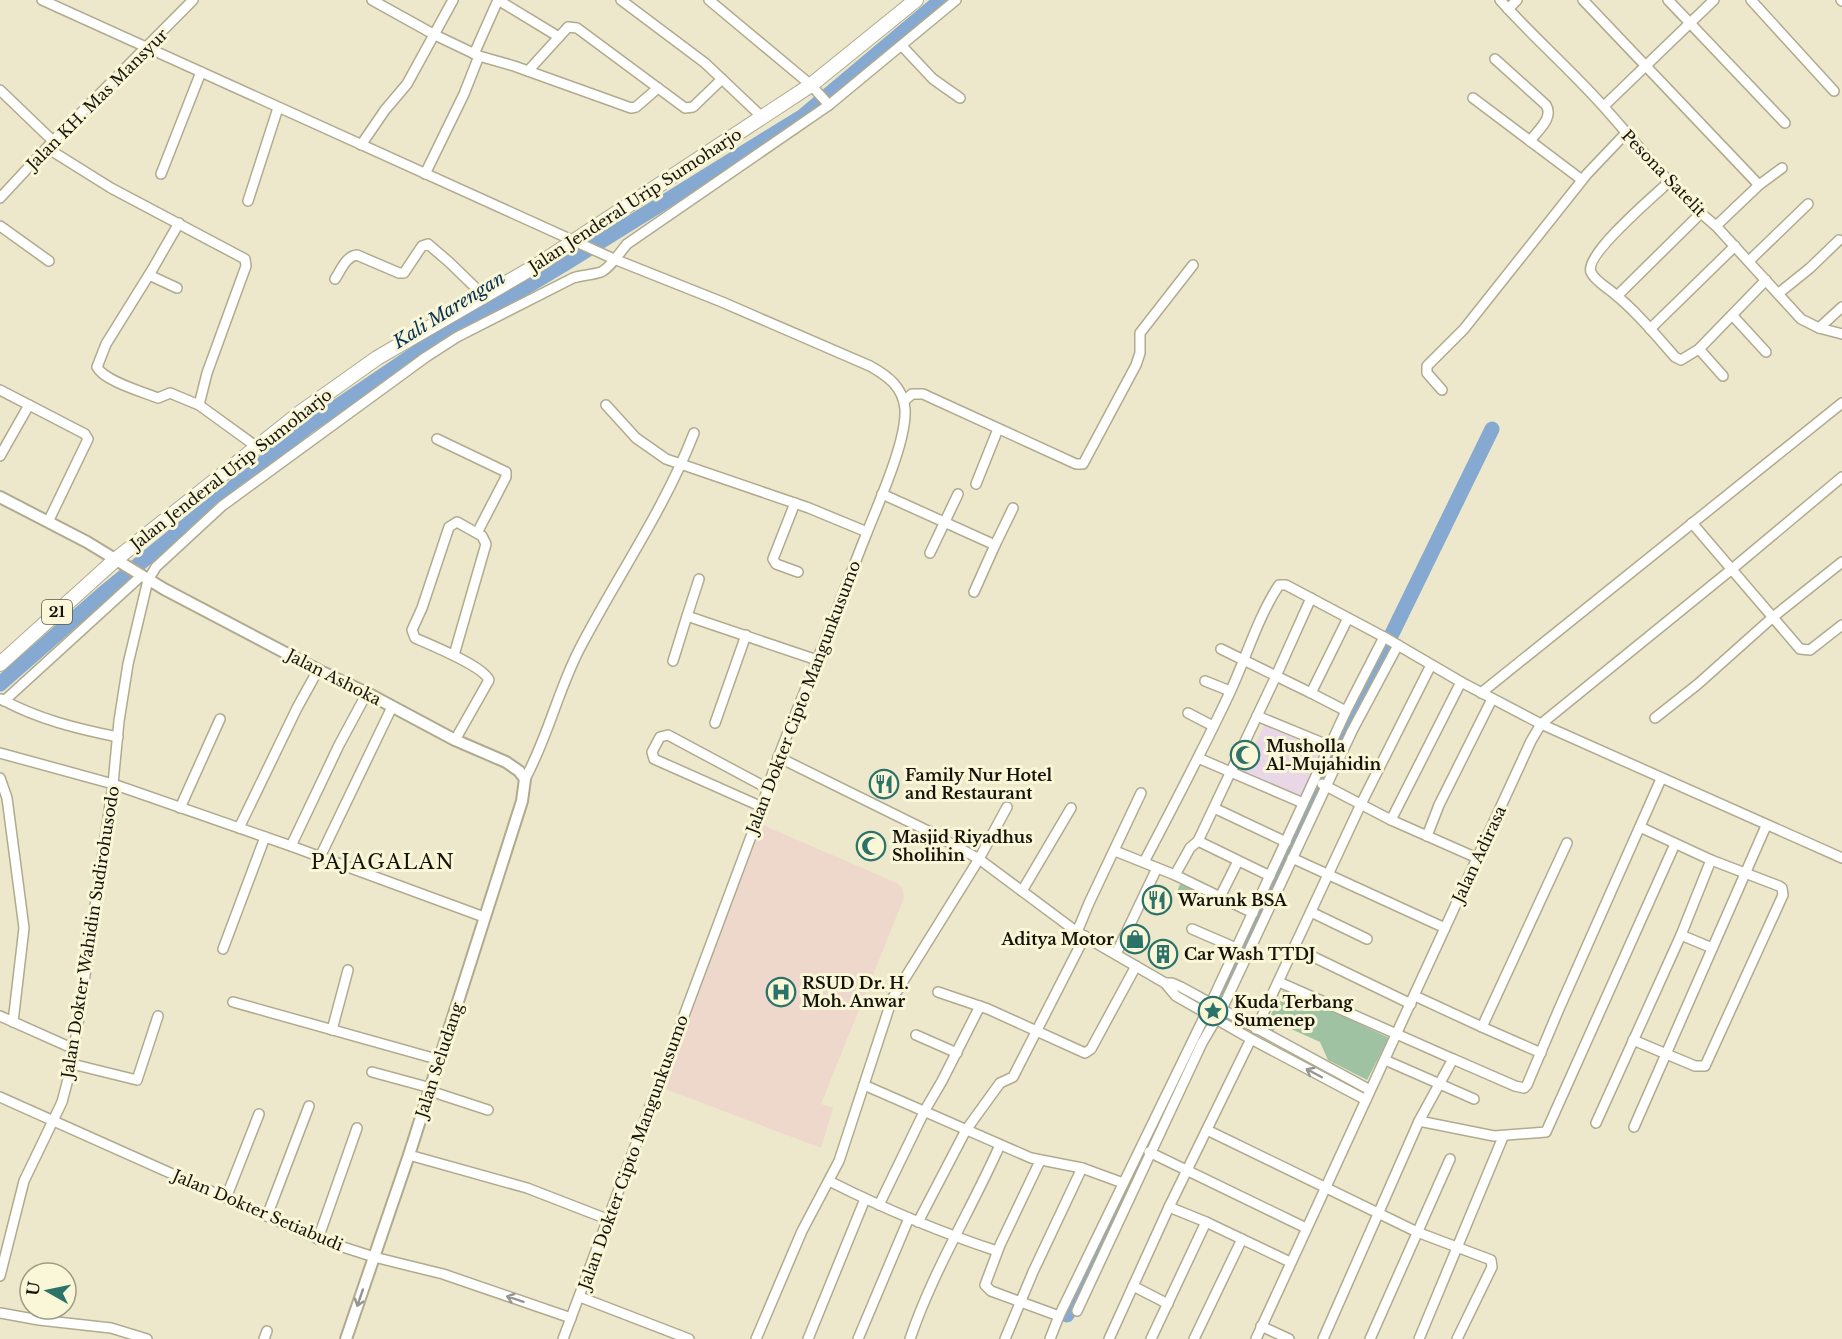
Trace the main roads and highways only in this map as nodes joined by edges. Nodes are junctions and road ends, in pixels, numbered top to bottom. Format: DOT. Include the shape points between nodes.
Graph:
graph roads {
  1 [pos="916,0"];
  2 [pos="0,497"];
  3 [pos="119,563"];
  4 [pos="0,664"];
  5 [pos="525,779"];
  6 [pos="346,1339"];
  1 -- 3 [label="highway, Jalan Jenderal Urip Sumoharjo / 21" via="821,96 762,117 581,244 377,358 301,412"];
  2 -- 3 [label="main road"];
  3 -- 4 [label="highway, 21"];
  3 -- 5 [label="main road, Jalan Ashoka" via="318,670 506,762"];
  5 -- 6 [label="main road, Jalan Seludang, one-way" via="522,801 440,1060"];
}
